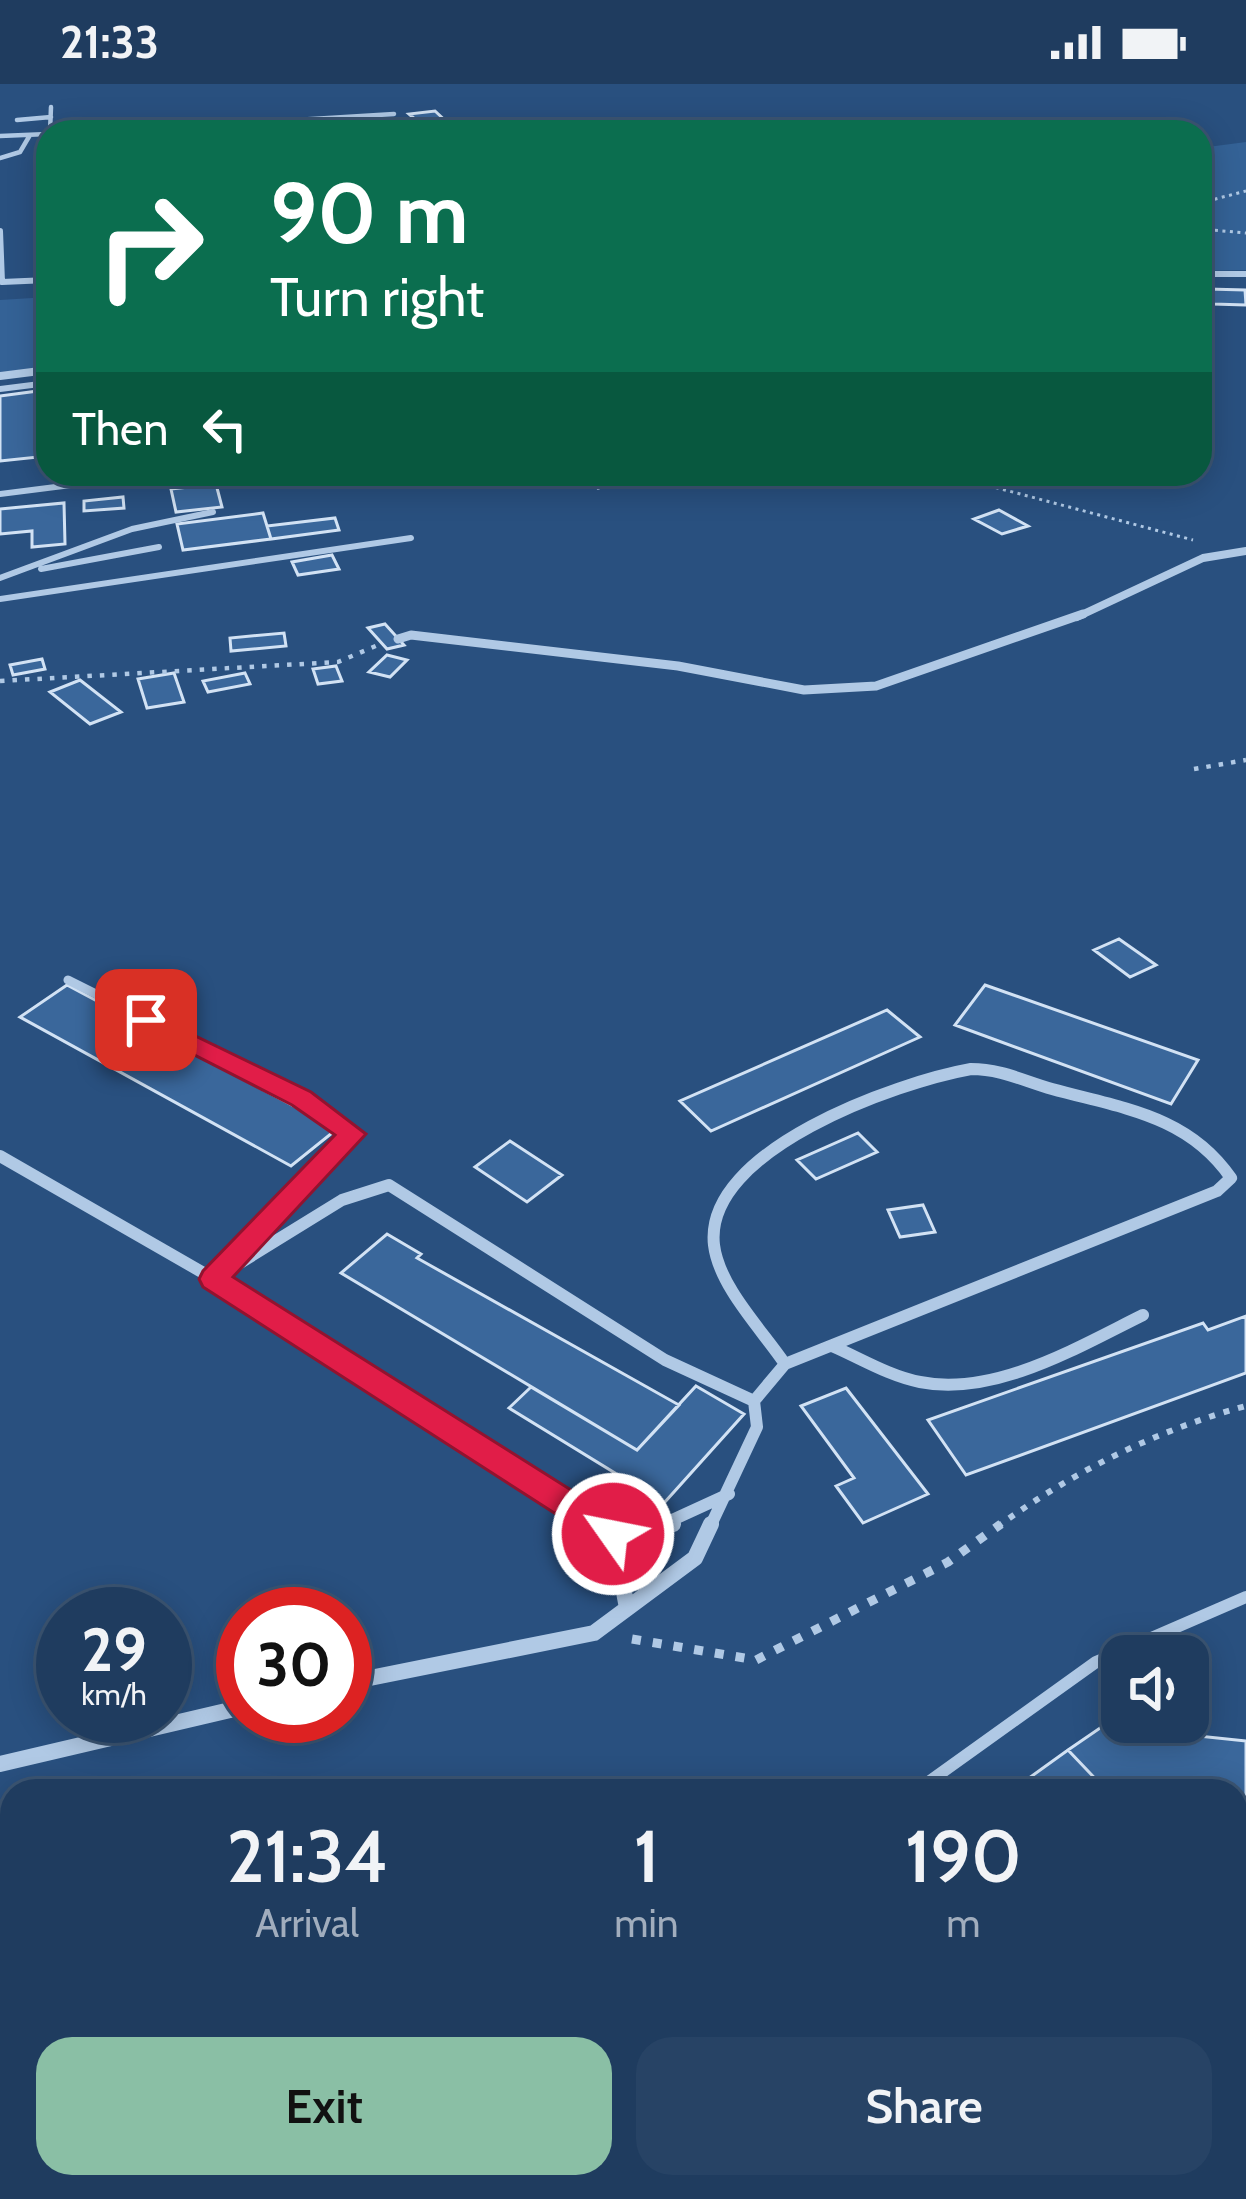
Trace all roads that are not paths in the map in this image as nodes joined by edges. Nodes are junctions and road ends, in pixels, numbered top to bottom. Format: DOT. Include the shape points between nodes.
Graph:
graph roads {
  1 [pos="51,107"];
  2 [pos="394,114"];
  3 [pos="51,118"];
  4 [pos="17,120"];
  5 [pos="294,120"];
  6 [pos="36,134"];
  7 [pos="30,135"];
  8 [pos="0,136"];
  9 [pos="0,158"];
  10 [pos="0,231"];
  11 [pos="1212,274"];
  12 [pos="1246,274"];
  13 [pos="36,281"];
  14 [pos="36,372"];
  15 [pos="0,376"];
  16 [pos="36,384"];
  17 [pos="0,389"];
  18 [pos="63,486"];
  19 [pos="0,494"];
  20 [pos="213,512"];
  21 [pos="411,538"];
  22 [pos="159,547"];
  23 [pos="1245,551"];
  24 [pos="3,577"];
  25 [pos="0,599"];
  26 [pos="398,639"];
  27 [pos="68,980"];
  28 [pos="0,1156"];
  29 [pos="214,1279"];
  30 [pos="1143,1315"];
  31 [pos="832,1346"];
  32 [pos="785,1364"];
  33 [pos="754,1401"];
  34 [pos="729,1493"];
  35 [pos="613,1534"];
  36 [pos="1246,1597"];
  37 [pos="627,1608"];
  38 [pos="372,1678"];
  39 [pos="216,1713"];
  40 [pos="0,1764"];
  41 [pos="933,1779"];
  1 -- 3 [label="lane"];
  2 -- 5 [label="lane"];
  3 -- 4 [label="lane"];
  6 -- 7 [label="lane"];
  7 -- 8 [label="lane"];
  7 -- 9 [label="lane" via="20,152"];
  10 -- 13 [label="street" via="2,282"];
  11 -- 12 [label="street"];
  14 -- 15 [label="street"];
  16 -- 17 [label="lane"];
  18 -- 19 [label="lane"];
  20 -- 24 [label="lane" via="132,529"];
  21 -- 25 [label="lane"];
  22 -- 24 [label="lane"];
  23 -- 26 [label="street" via="1203,558 1076,618 876,686 804,690 678,666"];
  27 -- 29 [label="street" via="302,1098 352,1134"];
  28 -- 29 [label="street"];
  29 -- 33 [label="street" via="342,1200 389,1185 665,1360"];
  29 -- 35 [label="street"];
  30 -- 31 [label="street" via="1024,1370 922,1384"];
  31 -- 32 [label="street"];
  31 -- 32 [label="street" via="1217,1191 1231,1178 1209,1147 1172,1125 1000,1068 900,1085 741,1173 714,1213 714,1247"];
  32 -- 33 [label="street"];
  33 -- 34 [label="street" via="757,1427"];
  34 -- 35 [label="street" via="672,1524"];
  34 -- 37 [label="street" via="694,1558"];
  35 -- 37 [label="street"];
  36 -- 41 [label="lane" via="1096,1662"];
  37 -- 38 [label="street" via="594,1633"];
  39 -- 40 [label="street"];
}
